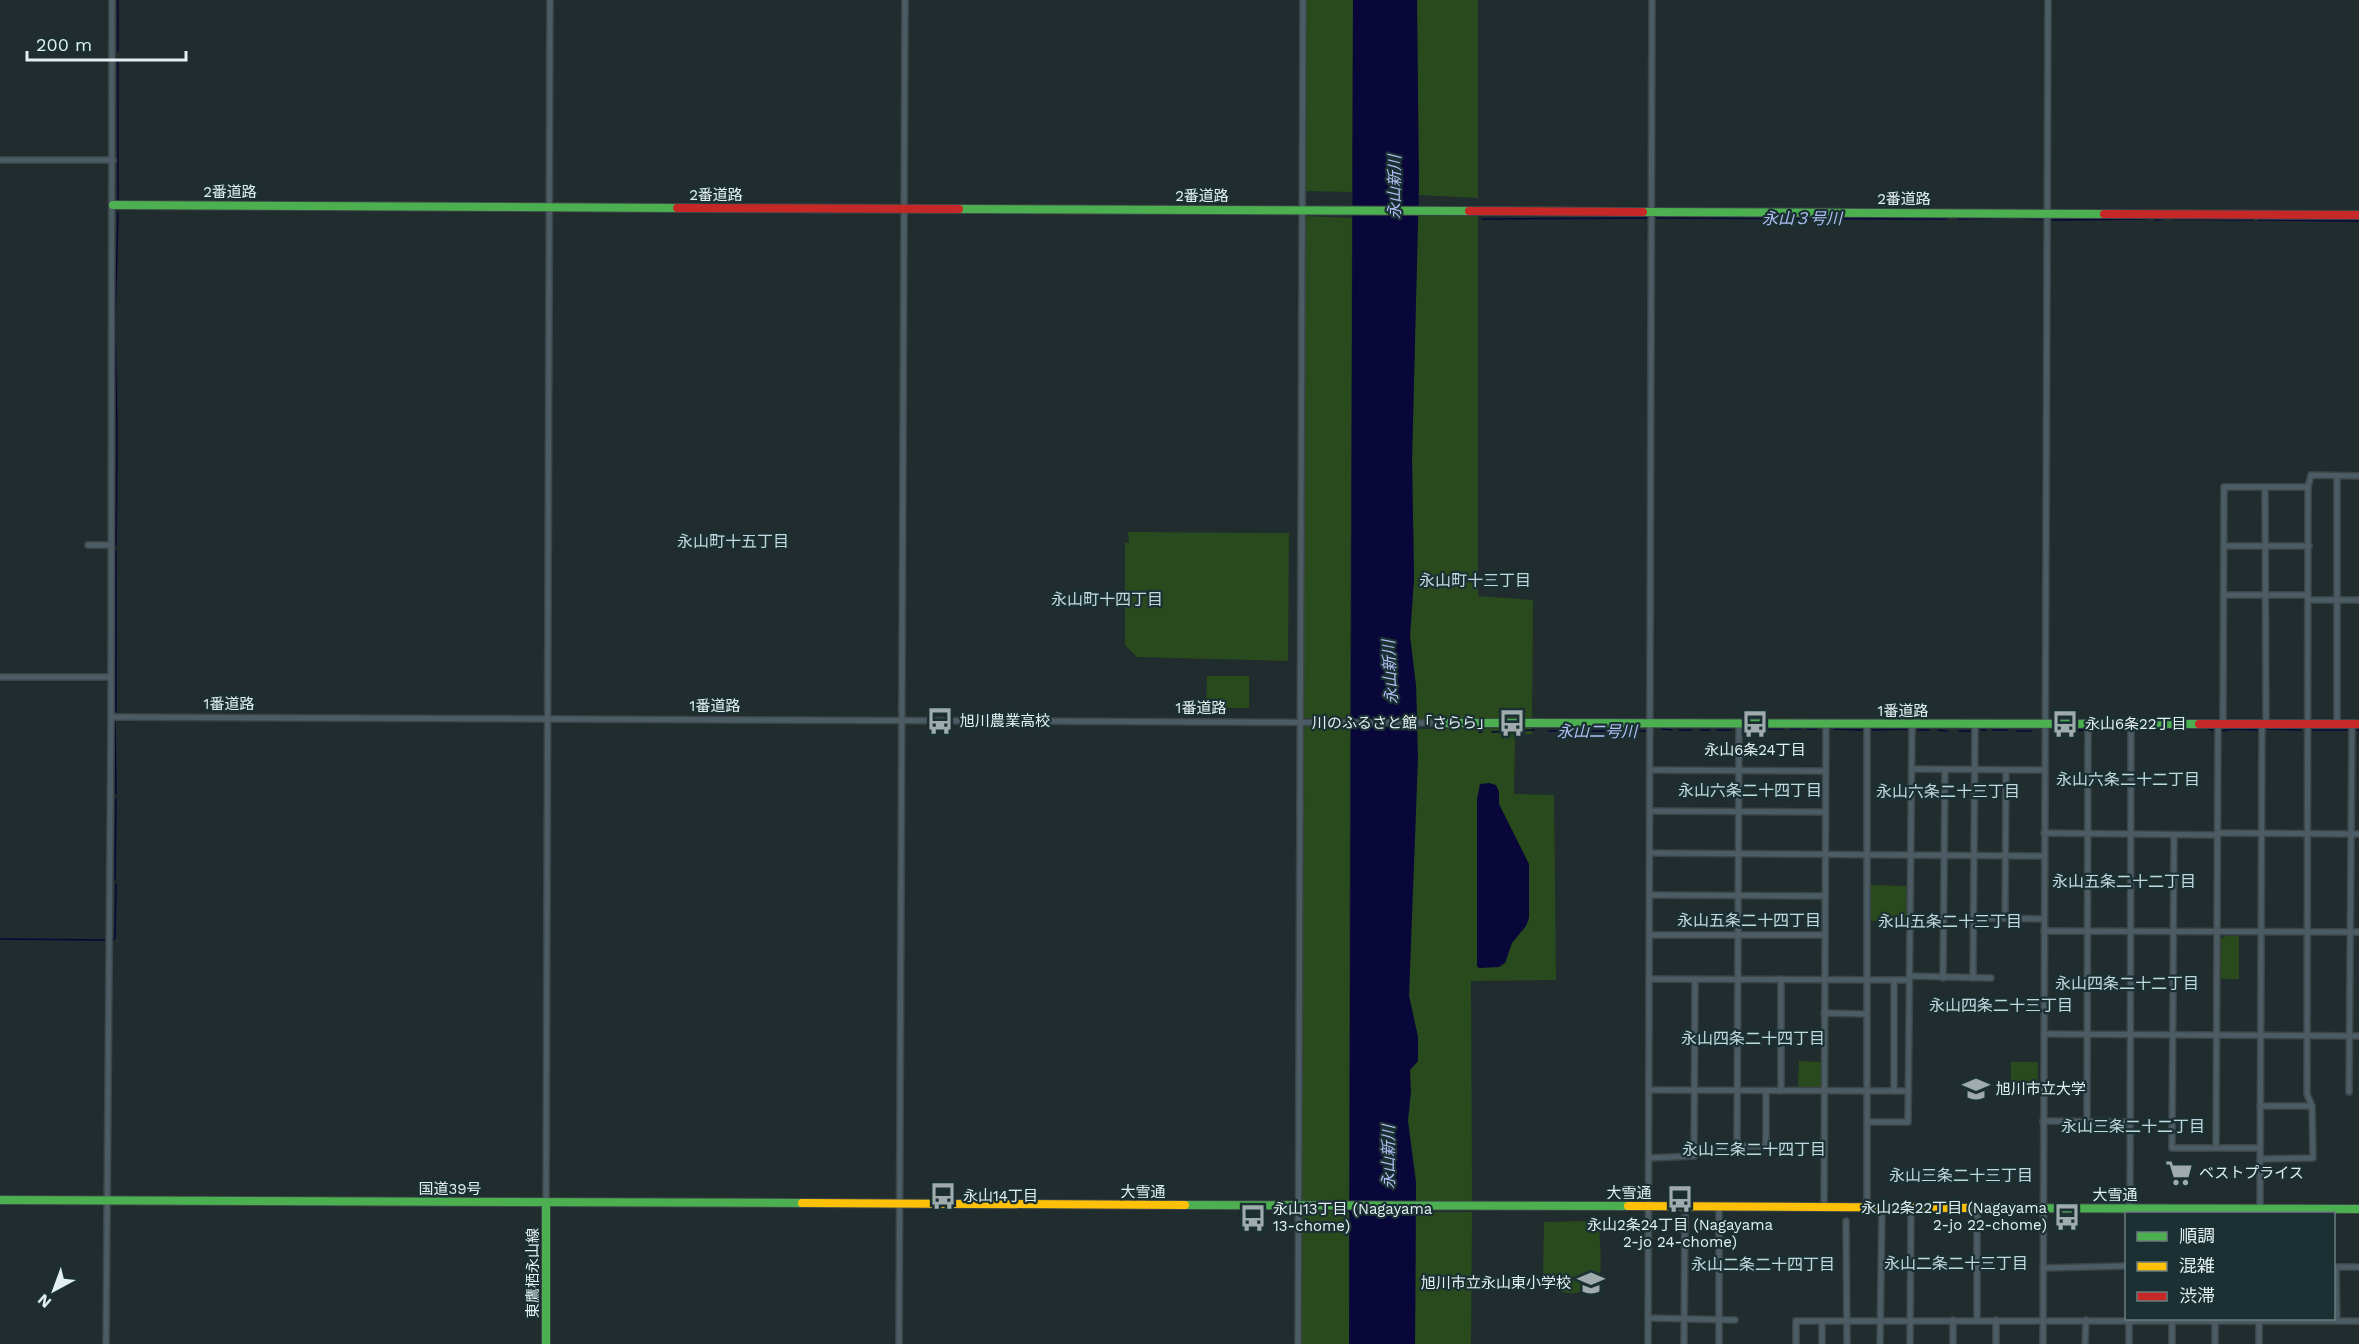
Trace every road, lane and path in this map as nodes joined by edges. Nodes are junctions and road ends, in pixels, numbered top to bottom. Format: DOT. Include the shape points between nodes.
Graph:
graph roads {
  1 [pos="112,0"];
  2 [pos="550,0"];
  3 [pos="905,0"];
  4 [pos="1303,0"];
  5 [pos="1652,0"];
  6 [pos="2048,0"];
  7 [pos="0,160"];
  8 [pos="112,160"];
  9 [pos="112,205"];
  10 [pos="549,207"];
  11 [pos="904,209"];
  12 [pos="1302,210"];
  13 [pos="1652,212"];
  14 [pos="2048,213"];
  15 [pos="2359,215"];
  16 [pos="2337,476"];
  17 [pos="2359,476"];
  18 [pos="2265,487"];
  19 [pos="2308,487"];
  20 [pos="88,545"];
  21 [pos="111,545"];
  22 [pos="2224,546"];
  23 [pos="2265,546"];
  24 [pos="2309,546"];
  25 [pos="2224,595"];
  26 [pos="2265,595"];
  27 [pos="2308,598"];
  28 [pos="2337,600"];
  29 [pos="2359,600"];
  30 [pos="0,677"];
  31 [pos="110,677"];
  32 [pos="111,717"];
  33 [pos="547,719"];
  34 [pos="901,721"];
  35 [pos="1299,722"];
  36 [pos="1446,723"];
  37 [pos="2221,723"];
  38 [pos="2264,723"];
  39 [pos="2308,723"];
  40 [pos="2337,723"];
  41 [pos="1650,724"];
  42 [pos="1739,724"];
  43 [pos="1826,724"];
  44 [pos="1867,724"];
  45 [pos="1912,724"];
  46 [pos="1975,724"];
  47 [pos="2045,724"];
  48 [pos="2088,724"];
  49 [pos="2131,724"];
  50 [pos="2355,724"];
  51 [pos="1912,769"];
  52 [pos="1975,769"];
  53 [pos="1650,770"];
  54 [pos="1739,770"];
  55 [pos="1945,770"];
  56 [pos="2006,770"];
  57 [pos="2045,770"];
  58 [pos="1825,771"];
  59 [pos="1650,811"];
  60 [pos="1738,812"];
  61 [pos="1825,812"];
  62 [pos="2044,833"];
  63 [pos="2088,833"];
  64 [pos="2130,833"];
  65 [pos="2217,834"];
  66 [pos="2261,834"];
  67 [pos="2307,834"];
  68 [pos="2351,834"];
  69 [pos="2359,834"];
  70 [pos="2174,835"];
  71 [pos="1650,854"];
  72 [pos="1738,854"];
  73 [pos="1825,855"];
  74 [pos="1866,855"];
  75 [pos="1911,855"];
  76 [pos="1943,856"];
  77 [pos="1974,856"];
  78 [pos="2005,856"];
  79 [pos="2044,856"];
  80 [pos="1650,895"];
  81 [pos="1738,896"];
  82 [pos="1825,896"];
  83 [pos="1975,918"];
  84 [pos="2005,918"];
  85 [pos="2044,919"];
  86 [pos="2044,931"];
  87 [pos="2087,931"];
  88 [pos="2130,932"];
  89 [pos="2174,932"];
  90 [pos="2217,932"];
  91 [pos="2260,932"];
  92 [pos="2307,932"];
  93 [pos="2351,932"];
  94 [pos="2359,932"];
  95 [pos="1825,935"];
  96 [pos="1650,936"];
  97 [pos="1738,936"];
  98 [pos="1910,978"];
  99 [pos="1943,978"];
  100 [pos="1973,978"];
  101 [pos="1991,978"];
  102 [pos="1649,979"];
  103 [pos="1695,979"];
  104 [pos="1781,979"];
  105 [pos="1738,980"];
  106 [pos="1824,980"];
  107 [pos="1867,980"];
  108 [pos="1894,980"];
  109 [pos="1824,1013"];
  110 [pos="1866,1014"];
  111 [pos="2044,1034"];
  112 [pos="2087,1035"];
  113 [pos="2129,1035"];
  114 [pos="2174,1035"];
  115 [pos="2217,1035"];
  116 [pos="2260,1035"];
  117 [pos="2307,1036"];
  118 [pos="2350,1036"];
  119 [pos="2359,1036"];
  120 [pos="1650,1090"];
  121 [pos="1737,1090"];
  122 [pos="1694,1091"];
  123 [pos="1766,1091"];
  124 [pos="1781,1091"];
  125 [pos="1824,1091"];
  126 [pos="1867,1091"];
  127 [pos="1894,1091"];
  128 [pos="1908,1091"];
  129 [pos="2349,1092"];
  130 [pos="2260,1106"];
  131 [pos="2312,1106"];
  132 [pos="2043,1121"];
  133 [pos="2087,1121"];
  134 [pos="1867,1122"];
  135 [pos="2129,1122"];
  136 [pos="2216,1148"];
  137 [pos="2259,1148"];
  138 [pos="1649,1158"];
  139 [pos="2260,1159"];
  140 [pos="0,1200"];
  141 [pos="107,1201"];
  142 [pos="546,1203"];
  143 [pos="899,1205"];
  144 [pos="1298,1206"];
  145 [pos="1649,1207"];
  146 [pos="1685,1207"];
  147 [pos="1719,1207"];
  148 [pos="1824,1207"];
  149 [pos="1867,1207"];
  150 [pos="1882,1208"];
  151 [pos="1911,1208"];
  152 [pos="1977,1208"];
  153 [pos="2043,1208"];
  154 [pos="2130,1209"];
  155 [pos="2260,1209"];
  156 [pos="2359,1209"];
  157 [pos="2216,1211"];
  158 [pos="2310,1211"];
  159 [pos="1846,1221"];
  160 [pos="2125,1266"];
  161 [pos="2335,1267"];
  162 [pos="2359,1267"];
  163 [pos="2043,1268"];
  164 [pos="1648,1318"];
  165 [pos="1684,1319"];
  166 [pos="1719,1319"];
  167 [pos="1735,1320"];
  168 [pos="1847,1320"];
  169 [pos="1881,1320"];
  170 [pos="1910,1320"];
  171 [pos="1953,1320"];
  172 [pos="1977,1320"];
  173 [pos="1996,1320"];
  174 [pos="2043,1320"];
  175 [pos="2086,1320"];
  176 [pos="2215,1320"];
  177 [pos="2310,1320"];
  178 [pos="2129,1321"];
  179 [pos="2172,1321"];
  180 [pos="2259,1321"];
  181 [pos="2337,1321"];
  182 [pos="2359,1321"];
  183 [pos="1822,1322"];
  184 [pos="106,1344"];
  185 [pos="546,1344"];
  186 [pos="899,1344"];
  187 [pos="1298,1344"];
  188 [pos="1648,1344"];
  189 [pos="1684,1344"];
  190 [pos="1719,1344"];
  191 [pos="1796,1344"];
  192 [pos="1822,1344"];
  193 [pos="1847,1344"];
  194 [pos="1880,1344"];
  195 [pos="1910,1344"];
  196 [pos="1953,1344"];
  197 [pos="1996,1344"];
  198 [pos="2043,1344"];
  199 [pos="2085,1344"];
  200 [pos="2129,1344"];
  201 [pos="2172,1344"];
  202 [pos="2215,1344"];
  203 [pos="2259,1344"];
  1 -- 8 [label="street"];
  2 -- 10 [label="street"];
  3 -- 11 [label="street"];
  4 -- 12 [label="street"];
  5 -- 13 [label="street"];
  6 -- 14 [label="street"];
  7 -- 8 [label="street"];
  8 -- 9 [label="street"];
  9 -- 10 [label="main road, 2番道路"];
  9 -- 21 [label="street"];
  10 -- 11 [label="main road, 2番道路"];
  10 -- 33 [label="street"];
  11 -- 12 [label="main road, 2番道路"];
  11 -- 34 [label="street"];
  12 -- 13 [label="main road, 2番道路"];
  12 -- 35 [label="street"];
  13 -- 14 [label="main road, 2番道路"];
  13 -- 41 [label="street"];
  14 -- 15 [label="main road, 2番道路"];
  14 -- 47 [label="street"];
  16 -- 17 [label="street"];
  16 -- 19 [label="street" via="2311,475"];
  16 -- 28 [label="street"];
  18 -- 19 [label="street"];
  18 -- 22 [label="street" via="2224,487"];
  18 -- 23 [label="street"];
  19 -- 24 [label="street"];
  20 -- 21 [label="street"];
  21 -- 31 [label="street"];
  22 -- 23 [label="street"];
  22 -- 25 [label="street"];
  23 -- 24 [label="street"];
  23 -- 26 [label="street"];
  24 -- 27 [label="street"];
  25 -- 26 [label="street"];
  25 -- 37 [label="street"];
  26 -- 27 [label="street"];
  26 -- 38 [label="street"];
  27 -- 28 [label="street"];
  27 -- 39 [label="street"];
  28 -- 29 [label="street"];
  28 -- 40 [label="street"];
  30 -- 31 [label="street"];
  31 -- 32 [label="street"];
  32 -- 33 [label="street, 1番道路"];
  32 -- 141 [label="street"];
  33 -- 34 [label="street, 1番道路"];
  33 -- 142 [label="street"];
  34 -- 35 [label="street, 1番道路"];
  34 -- 143 [label="street"];
  35 -- 36 [label="street, 1番道路"];
  35 -- 144 [label="street"];
  36 -- 41 [label="main road, 1番道路"];
  37 -- 38 [label="main road, 1番道路"];
  37 -- 49 [label="main road, 1番道路"];
  37 -- 65 [label="street"];
  38 -- 39 [label="main road, 1番道路"];
  38 -- 66 [label="street"];
  39 -- 40 [label="main road, 1番道路"];
  39 -- 67 [label="street"];
  40 -- 50 [label="main road, 1番道路"];
  41 -- 42 [label="main road, 1番道路"];
  41 -- 53 [label="street"];
  42 -- 43 [label="main road, 1番道路"];
  42 -- 54 [label="street"];
  43 -- 44 [label="main road, 1番道路"];
  43 -- 58 [label="street"];
  44 -- 45 [label="main road, 1番道路"];
  44 -- 74 [label="street"];
  45 -- 46 [label="main road, 1番道路"];
  45 -- 51 [label="street"];
  46 -- 47 [label="main road, 1番道路"];
  46 -- 52 [label="street"];
  47 -- 48 [label="main road, 1番道路"];
  47 -- 57 [label="street"];
  48 -- 49 [label="main road, 1番道路"];
  48 -- 63 [label="street"];
  49 -- 64 [label="street"];
  50 -- 68 [label="street"];
  51 -- 55 [label="street"];
  51 -- 75 [label="street"];
  52 -- 55 [label="street"];
  52 -- 56 [label="street"];
  52 -- 77 [label="street"];
  53 -- 54 [label="street"];
  53 -- 59 [label="street"];
  54 -- 58 [label="street"];
  54 -- 60 [label="street"];
  55 -- 76 [label="street"];
  56 -- 57 [label="street"];
  56 -- 78 [label="street"];
  57 -- 62 [label="street"];
  58 -- 61 [label="street"];
  59 -- 60 [label="street"];
  59 -- 71 [label="street"];
  60 -- 61 [label="street"];
  60 -- 72 [label="street"];
  61 -- 73 [label="street"];
  62 -- 63 [label="street"];
  62 -- 79 [label="street"];
  63 -- 64 [label="street"];
  63 -- 87 [label="street"];
  64 -- 70 [label="street"];
  64 -- 88 [label="street"];
  65 -- 66 [label="street"];
  65 -- 70 [label="street"];
  65 -- 90 [label="street"];
  66 -- 67 [label="street"];
  66 -- 91 [label="street"];
  67 -- 68 [label="street"];
  67 -- 92 [label="street"];
  68 -- 69 [label="street"];
  68 -- 93 [label="street"];
  70 -- 89 [label="street"];
  71 -- 72 [label="street"];
  71 -- 80 [label="street"];
  72 -- 73 [label="street"];
  72 -- 81 [label="street"];
  73 -- 74 [label="street"];
  73 -- 82 [label="street"];
  74 -- 75 [label="street"];
  74 -- 107 [label="street"];
  75 -- 76 [label="street"];
  75 -- 98 [label="street"];
  76 -- 77 [label="street"];
  76 -- 99 [label="street"];
  77 -- 78 [label="street"];
  77 -- 83 [label="street"];
  78 -- 79 [label="street"];
  78 -- 84 [label="street"];
  79 -- 85 [label="street"];
  80 -- 81 [label="street"];
  80 -- 96 [label="street"];
  81 -- 82 [label="street"];
  81 -- 97 [label="street"];
  82 -- 95 [label="street"];
  83 -- 84 [label="street"];
  83 -- 100 [label="street"];
  84 -- 85 [label="street"];
  85 -- 86 [label="street"];
  86 -- 87 [label="street"];
  86 -- 111 [label="street"];
  87 -- 88 [label="street"];
  87 -- 112 [label="street"];
  88 -- 89 [label="street"];
  88 -- 113 [label="street"];
  89 -- 90 [label="street"];
  89 -- 114 [label="street"];
  90 -- 91 [label="street"];
  90 -- 115 [label="street"];
  91 -- 92 [label="street"];
  91 -- 116 [label="street"];
  92 -- 93 [label="street"];
  92 -- 117 [label="street"];
  93 -- 94 [label="street"];
  93 -- 118 [label="street"];
  95 -- 97 [label="street"];
  95 -- 106 [label="street"];
  96 -- 97 [label="street"];
  96 -- 102 [label="street"];
  97 -- 105 [label="street"];
  98 -- 99 [label="street"];
  98 -- 108 [label="street"];
  98 -- 128 [label="street"];
  99 -- 100 [label="street"];
  100 -- 101 [label="street"];
  102 -- 103 [label="street"];
  102 -- 120 [label="street"];
  103 -- 105 [label="street"];
  103 -- 122 [label="street"];
  104 -- 105 [label="street"];
  104 -- 106 [label="street"];
  104 -- 124 [label="street"];
  105 -- 121 [label="street"];
  106 -- 107 [label="street"];
  106 -- 109 [label="street"];
  107 -- 108 [label="street"];
  107 -- 110 [label="street"];
  108 -- 127 [label="street"];
  109 -- 110 [label="street"];
  109 -- 125 [label="street"];
  110 -- 126 [label="street"];
  111 -- 112 [label="street"];
  111 -- 132 [label="street"];
  112 -- 113 [label="street"];
  112 -- 133 [label="street"];
  113 -- 114 [label="street"];
  113 -- 135 [label="street"];
  114 -- 115 [label="street"];
  114 -- 136 [label="street" via="2172,1148"];
  115 -- 116 [label="street"];
  115 -- 136 [label="street"];
  116 -- 117 [label="street"];
  116 -- 130 [label="street"];
  117 -- 118 [label="street"];
  117 -- 131 [label="street" via="2307,1094"];
  118 -- 119 [label="street"];
  118 -- 129 [label="street"];
  120 -- 122 [label="street"];
  120 -- 138 [label="street"];
  121 -- 122 [label="street"];
  121 -- 123 [label="street"];
  121 -- 123 [label="street" via="1737,1146 1766,1146"];
  122 -- 138 [label="street" via="1694,1156"];
  123 -- 124 [label="street"];
  124 -- 125 [label="street"];
  125 -- 126 [label="street"];
  125 -- 148 [label="street"];
  126 -- 127 [label="street"];
  126 -- 134 [label="street"];
  127 -- 128 [label="street"];
  128 -- 134 [label="street" via="1908,1122"];
  130 -- 131 [label="street"];
  130 -- 137 [label="street"];
  131 -- 139 [label="street" via="2313,1158"];
  132 -- 133 [label="street"];
  132 -- 153 [label="street"];
  133 -- 135 [label="street"];
  134 -- 149 [label="street"];
  135 -- 154 [label="street"];
  136 -- 137 [label="street"];
  137 -- 139 [label="street"];
  138 -- 145 [label="street"];
  139 -- 155 [label="street"];
  140 -- 141 [label="main road, 国道39号"];
  141 -- 142 [label="main road, 国道39号"];
  141 -- 184 [label="street"];
  142 -- 143 [label="main road, 国道39号"];
  142 -- 185 [label="main road, 東鷹栖永山線"];
  143 -- 144 [label="main road, 大雪通"];
  143 -- 186 [label="street"];
  144 -- 145 [label="main road, 大雪通"];
  144 -- 187 [label="street"];
  145 -- 146 [label="main road, 大雪通"];
  145 -- 164 [label="street"];
  146 -- 147 [label="main road, 大雪通"];
  146 -- 165 [label="street"];
  147 -- 148 [label="main road, 大雪通"];
  147 -- 166 [label="street"];
  148 -- 149 [label="main road, 大雪通"];
  149 -- 150 [label="main road, 大雪通"];
  150 -- 151 [label="main road, 大雪通"];
  150 -- 169 [label="street"];
  151 -- 152 [label="main road, 大雪通"];
  151 -- 170 [label="street"];
  152 -- 153 [label="main road, 大雪通"];
  152 -- 172 [label="street"];
  153 -- 154 [label="main road, 大雪通"];
  153 -- 163 [label="street"];
  154 -- 157 [label="main road, 大雪通"];
  155 -- 157 [label="main road, 大雪通"];
  155 -- 158 [label="main road, 大雪通"];
  156 -- 158 [label="main road, 大雪通"];
  159 -- 168 [label="street"];
  160 -- 163 [label="street"];
  161 -- 162 [label="street"];
  161 -- 181 [label="street"];
  163 -- 174 [label="street"];
  164 -- 165 [label="street"];
  164 -- 188 [label="street"];
  165 -- 166 [label="street"];
  165 -- 189 [label="street"];
  166 -- 167 [label="street"];
  166 -- 190 [label="street"];
  168 -- 169 [label="street"];
  168 -- 183 [label="street"];
  168 -- 193 [label="street"];
  169 -- 170 [label="street"];
  169 -- 194 [label="street"];
  170 -- 171 [label="street"];
  170 -- 195 [label="street"];
  171 -- 172 [label="street"];
  171 -- 196 [label="street"];
  172 -- 173 [label="street"];
  173 -- 174 [label="street"];
  173 -- 197 [label="street"];
  174 -- 175 [label="street"];
  174 -- 198 [label="street"];
  175 -- 178 [label="street"];
  175 -- 199 [label="street"];
  176 -- 179 [label="street"];
  176 -- 180 [label="street"];
  176 -- 202 [label="street"];
  177 -- 180 [label="street"];
  177 -- 181 [label="street"];
  178 -- 179 [label="street"];
  178 -- 200 [label="street"];
  179 -- 201 [label="street"];
  180 -- 203 [label="street"];
  181 -- 182 [label="street"];
  183 -- 191 [label="street" via="1796,1321"];
  183 -- 192 [label="street"];
}
